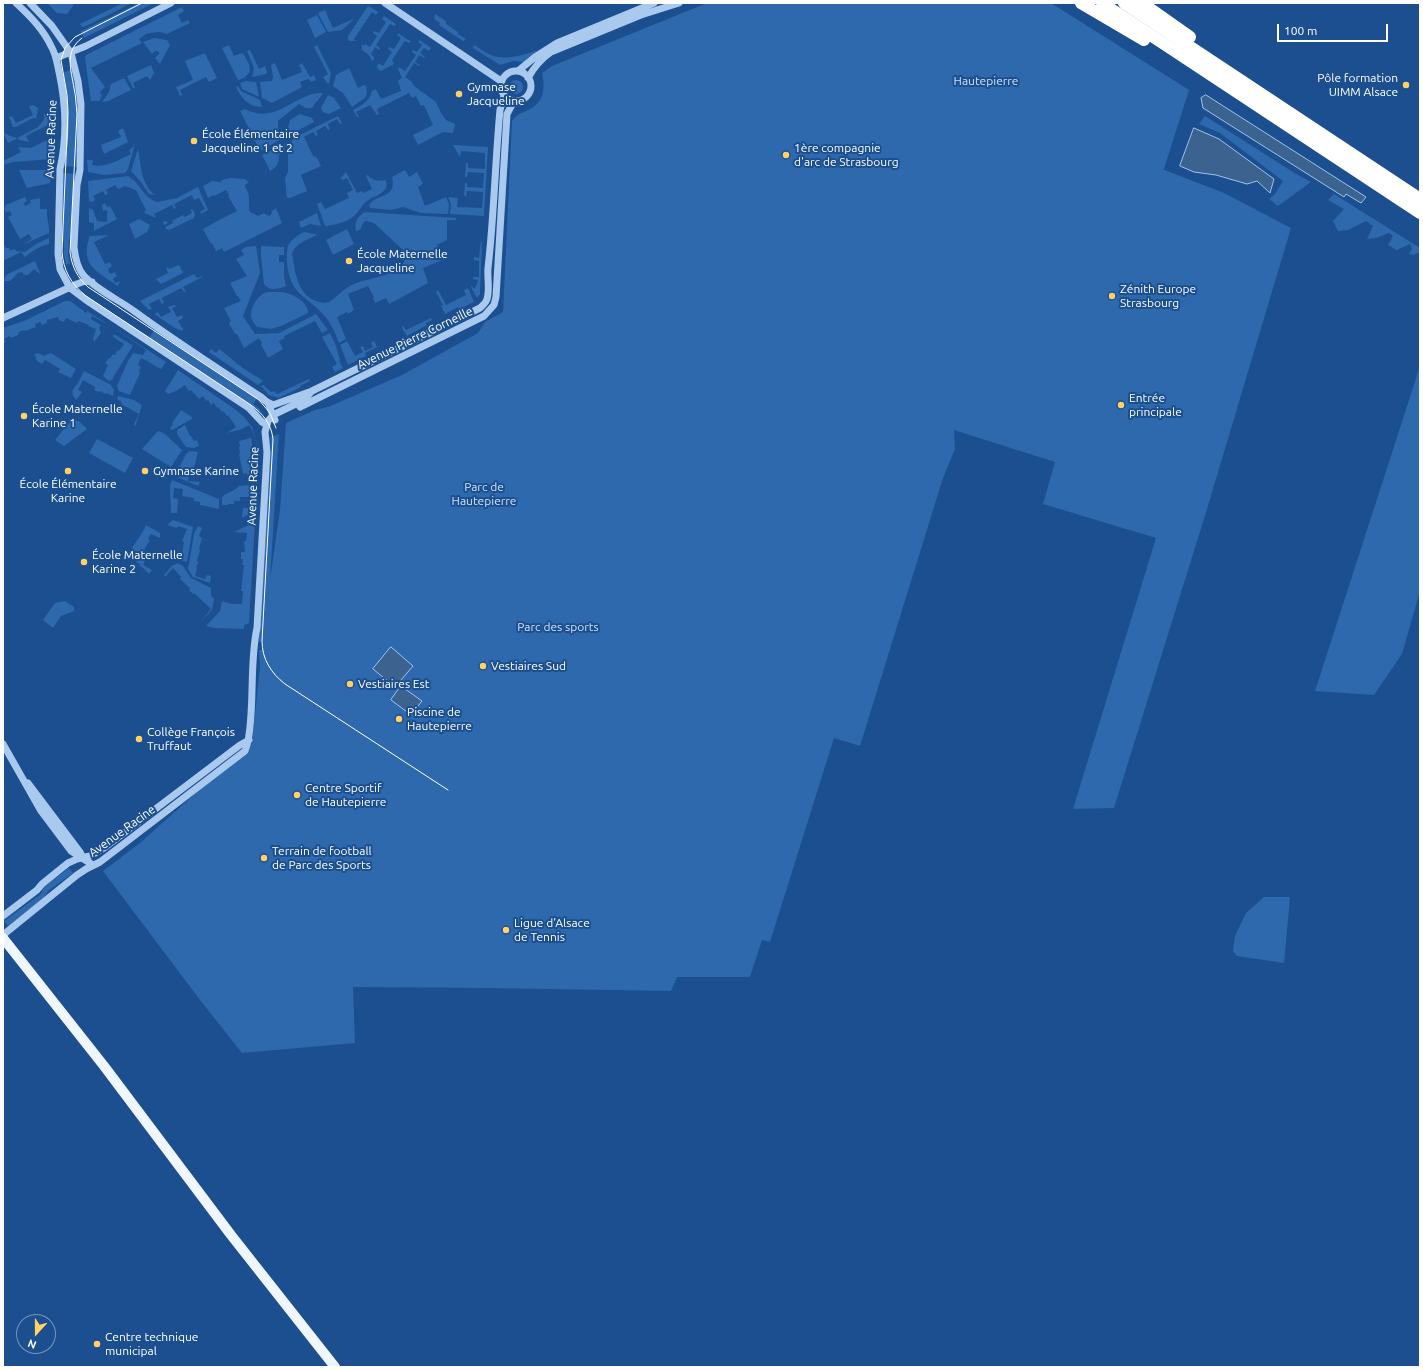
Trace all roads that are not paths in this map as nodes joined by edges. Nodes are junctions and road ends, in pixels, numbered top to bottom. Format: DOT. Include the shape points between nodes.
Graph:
graph roads {
  1 [pos="16,3"];
  2 [pos="30,3"];
  3 [pos="171,3"];
  4 [pos="385,3"];
  5 [pos="654,3"];
  6 [pos="679,3"];
  7 [pos="1081,3"];
  8 [pos="1102,3"];
  9 [pos="1124,3"];
  10 [pos="1142,3"];
  11 [pos="71,52"];
  12 [pos="56,58"];
  13 [pos="518,71"];
  14 [pos="528,78"];
  15 [pos="501,81"];
  16 [pos="504,96"];
  17 [pos="514,101"];
  18 [pos="1273,102"];
  19 [pos="1302,135"];
  20 [pos="1420,199"];
  21 [pos="1420,213"];
  22 [pos="80,269"];
  23 [pos="92,282"];
  24 [pos="70,288"];
  25 [pos="3,318"];
  26 [pos="312,391"];
  27 [pos="265,400"];
  28 [pos="274,418"];
  29 [pos="266,424"];
  30 [pos="249,740"];
  31 [pos="3,744"];
  32 [pos="83,858"];
  33 [pos="93,865"];
  34 [pos="3,916"];
  35 [pos="3,935"];
  36 [pos="3,938"];
  37 [pos="335,1367"];
  1 -- 12 [label="street, Avenue Racine" via="43,32"];
  2 -- 11 [label="street" via="52,26"];
  3 -- 11 [label="street"];
  4 -- 15 [label="street"];
  5 -- 13 [label="street" via="545,49"];
  6 -- 14 [label="street" via="641,15 551,52 533,68"];
  7 -- 19 [label="highway" via="1164,51 1248,107"];
  8 -- 19 [label="highway"];
  9 -- 18 [label="highway"];
  10 -- 18 [label="highway" via="1234,69"];
  11 -- 12 [label="street"];
  11 -- 22 [label="street" via="81,104 80,175 77,185 74,247"];
  12 -- 24 [label="street, Avenue Racine" via="65,114 60,169 58,254 60,269"];
  13 -- 14 [label="street"];
  13 -- 15 [label="street" via="505,75"];
  14 -- 17 [label="street" via="531,89 529,94 520,101"];
  15 -- 16 [label="street" via="501,92"];
  16 -- 17 [label="street"];
  16 -- 26 [label="street, Avenue Pierre Corneille" via="500,110 486,301 480,308"];
  17 -- 28 [label="street, Avenue Pierre Corneille" via="507,114 496,297 490,311"];
  18 -- 20 [label="highway"];
  19 -- 21 [label="highway"];
  22 -- 23 [label="street"];
  22 -- 24 [label="street" via="77,280"];
  23 -- 24 [label="street" via="82,282"];
  23 -- 27 [label="street"];
  24 -- 25 [label="street"];
  24 -- 29 [label="street, Avenue Racine" via="245,405"];
  26 -- 27 [label="street, Avenue Pierre Corneille" via="273,405"];
  26 -- 28 [label="street" via="304,400"];
  27 -- 28 [label="street"];
  28 -- 29 [label="street, Avenue Pierre Corneille"];
  29 -- 30 [label="street, Avenue Racine" via="267,452"];
  30 -- 32 [label="street, Avenue Racine" via="104,848 94,855"];
  30 -- 33 [label="street, Avenue Racine" via="245,751 238,758"];
  31 -- 32 [label="street" via="41,811 71,851"];
  32 -- 33 [label="street"];
  32 -- 34 [label="street, Avenue Racine" via="68,863"];
  33 -- 35 [label="street, Avenue Racine"];
  36 -- 37 [label="main road"];
}
